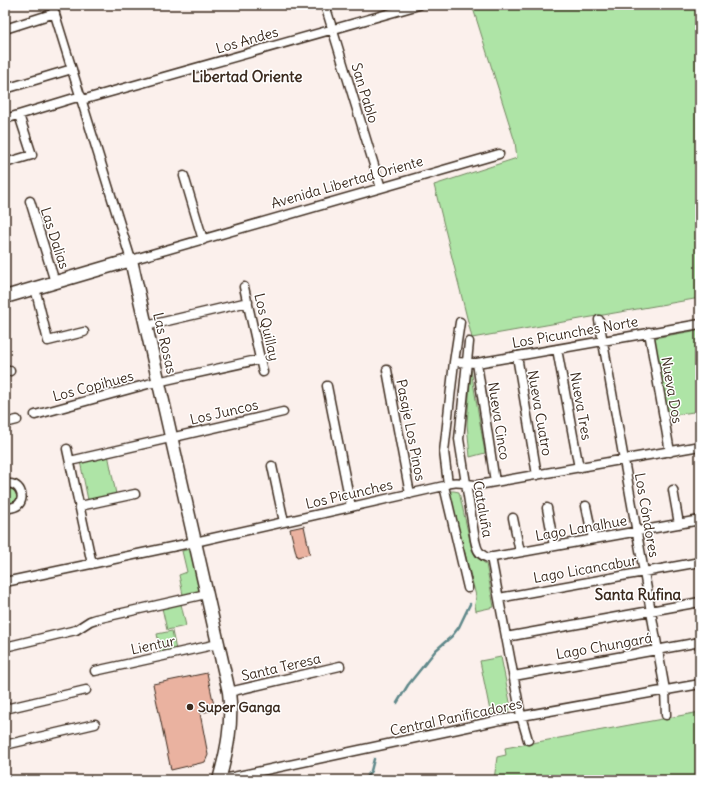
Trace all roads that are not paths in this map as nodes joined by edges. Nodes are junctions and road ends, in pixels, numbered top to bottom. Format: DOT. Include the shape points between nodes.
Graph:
graph roads {
  1 [pos="325,5"];
  2 [pos="419,5"];
  3 [pos="54,9"];
  4 [pos="5,29"];
  5 [pos="332,29"];
  6 [pos="72,69"];
  7 [pos="5,89"];
  8 [pos="81,98"];
  9 [pos="19,115"];
  10 [pos="5,119"];
  11 [pos="499,154"];
  12 [pos="6,164"];
  13 [pos="184,176"];
  14 [pos="381,188"];
  15 [pos="30,202"];
  16 [pos="203,240"];
  17 [pos="131,260"];
  18 [pos="56,282"];
  19 [pos="244,287"];
  20 [pos="35,288"];
  21 [pos="5,297"];
  22 [pos="248,302"];
  23 [pos="600,320"];
  24 [pos="460,322"];
  25 [pos="700,324"];
  26 [pos="146,326"];
  27 [pos="84,332"];
  28 [pos="650,332"];
  29 [pos="603,340"];
  30 [pos="469,342"];
  31 [pos="557,349"];
  32 [pos="517,356"];
  33 [pos="260,360"];
  34 [pos="454,362"];
  35 [pos="466,363"];
  36 [pos="477,363"];
  37 [pos="387,370"];
  38 [pos="263,372"];
  39 [pos="158,382"];
  40 [pos="327,386"];
  41 [pos="283,412"];
  42 [pos="35,415"];
  43 [pos="16,420"];
  44 [pos="5,423"];
  45 [pos="171,438"];
  46 [pos="700,446"];
  47 [pos="67,449"];
  48 [pos="670,452"];
  49 [pos="624,460"];
  50 [pos="70,461"];
  51 [pos="272,466"];
  52 [pos="579,468"];
  53 [pos="537,475"];
  54 [pos="495,482"];
  55 [pos="5,484"];
  56 [pos="465,484"];
  57 [pos="446,485"];
  58 [pos="673,490"];
  59 [pos="135,494"];
  60 [pos="410,494"];
  61 [pos="80,506"];
  62 [pos="586,506"];
  63 [pos="351,507"];
  64 [pos="547,508"];
  65 [pos="5,509"];
  66 [pos="513,518"];
  67 [pos="700,520"];
  68 [pos="284,522"];
  69 [pos="679,524"];
  70 [pos="637,531"];
  71 [pos="593,539"];
  72 [pos="195,542"];
  73 [pos="554,546"];
  74 [pos="520,552"];
  75 [pos="491,557"];
  76 [pos="700,562"];
  77 [pos="92,564"];
  78 [pos="644,572"];
  79 [pos="5,582"];
  80 [pos="468,588"];
  81 [pos="206,594"];
  82 [pos="499,598"];
  83 [pos="700,602"];
  84 [pos="651,611"];
  85 [pos="506,637"];
  86 [pos="700,642"];
  87 [pos="218,644"];
  88 [pos="5,646"];
  89 [pos="658,649"];
  90 [pos="340,666"];
  91 [pos="94,671"];
  92 [pos="514,676"];
  93 [pos="700,684"];
  94 [pos="86,690"];
  95 [pos="665,690"];
  96 [pos="228,692"];
  97 [pos="5,709"];
  98 [pos="666,715"];
  99 [pos="521,716"];
  100 [pos="96,724"];
  101 [pos="528,740"];
  102 [pos="5,745"];
  103 [pos="219,780"];
  1 -- 5 [label="street, San Pablo"];
  2 -- 5 [label="street, Los Andes"];
  3 -- 4 [label="street"];
  3 -- 6 [label="street, Las Rosas"];
  5 -- 8 [label="street, Los Andes"];
  5 -- 14 [label="street, San Pablo"];
  6 -- 7 [label="street"];
  6 -- 8 [label="street, Las Rosas"];
  8 -- 9 [label="street, Los Andes"];
  8 -- 17 [label="street, Las Rosas"];
  9 -- 10 [label="street, Los Andes"];
  9 -- 12 [label="street" via="32,155"];
  11 -- 14 [label="street, Avenida Libertad Oriente"];
  13 -- 16 [label="street"];
  14 -- 16 [label="street, Avenida Libertad Oriente"];
  15 -- 18 [label="street, Las Dalias"];
  16 -- 17 [label="street, Avenida Libertad Oriente"];
  17 -- 18 [label="main road, Avenida Libertad Oriente"];
  17 -- 26 [label="main road, Las Rosas"];
  18 -- 20 [label="main road, Avenida Libertad Oriente"];
  19 -- 22 [label="street, Los Quillay"];
  20 -- 21 [label="main road, Avenida Libertad Oriente"];
  20 -- 27 [label="street" via="48,341"];
  22 -- 26 [label="street"];
  22 -- 33 [label="street, Los Quillay"];
  23 -- 29 [label="street, Los Cóndores"];
  24 -- 34 [label="street"];
  25 -- 28 [label="street, Los Picunches Norte"];
  26 -- 39 [label="main road, Las Rosas"];
  28 -- 29 [label="street, Los Picunches Norte"];
  28 -- 48 [label="street, Nueva Dos"];
  29 -- 31 [label="street, Los Picunches Norte"];
  29 -- 49 [label="street, Los Cóndores"];
  30 -- 35 [label="street, Cataluña"];
  31 -- 32 [label="street, Los Picunches Norte"];
  31 -- 52 [label="street, Nueva Tres"];
  32 -- 36 [label="street, Los Picunches Norte"];
  32 -- 53 [label="street, Nueva Cuatro"];
  33 -- 38 [label="street, Los Quillay"];
  33 -- 39 [label="street, Los Copihues"];
  34 -- 35 [label="street, Los Picunches Norte"];
  34 -- 57 [label="street" via="444,452"];
  35 -- 36 [label="street, Los Picunches Norte"];
  35 -- 56 [label="street, Cataluña" via="459,439"];
  36 -- 54 [label="street, Nueva Cinco"];
  37 -- 60 [label="street, Pasaje Los Pinos"];
  39 -- 42 [label="street, Los Copihues"];
  39 -- 45 [label="main road, Las Rosas"];
  40 -- 63 [label="street"];
  41 -- 45 [label="street, Los Juncos"];
  43 -- 44 [label="street"];
  45 -- 50 [label="street, Los Juncos"];
  45 -- 72 [label="main road, Las Rosas"];
  46 -- 48 [label="street, Los Picunches"];
  47 -- 50 [label="street"];
  48 -- 49 [label="street, Los Picunches"];
  49 -- 52 [label="street, Los Picunches"];
  49 -- 70 [label="street, Los Cóndores"];
  50 -- 61 [label="street"];
  51 -- 68 [label="street"];
  52 -- 53 [label="street, Los Picunches"];
  53 -- 54 [label="street, Los Picunches"];
  54 -- 56 [label="street, Los Picunches"];
  55 -- 65 [label="street" via="16,486 21,498 17,506"];
  56 -- 57 [label="street, Los Picunches" via="455,482"];
  56 -- 75 [label="street, Cataluña" via="476,548 483,556"];
  57 -- 60 [label="street, Los Picunches"];
  57 -- 80 [label="street"];
  58 -- 69 [label="street"];
  59 -- 61 [label="street"];
  60 -- 63 [label="street, Los Picunches"];
  61 -- 77 [label="street"];
  62 -- 71 [label="street"];
  63 -- 68 [label="street, Los Picunches"];
  64 -- 73 [label="street"];
  66 -- 74 [label="street"];
  67 -- 69 [label="street, Lago Lanalhue"];
  68 -- 72 [label="street, Los Picunches"];
  69 -- 70 [label="street, Lago Lanalhue"];
  70 -- 71 [label="street, Lago Lanalhue"];
  70 -- 78 [label="street, Los Cóndores"];
  71 -- 73 [label="street, Lago Lanalhue"];
  72 -- 77 [label="street, Los Picunches"];
  72 -- 81 [label="main road, Las Rosas"];
  73 -- 74 [label="street, Lago Lanalhue"];
  74 -- 75 [label="street, Lago Lanalhue"];
  75 -- 82 [label="street, Cataluña"];
  76 -- 78 [label="street, Lago Licancabur"];
  77 -- 79 [label="street, Los Picunches"];
  78 -- 82 [label="street, Lago Licancabur"];
  78 -- 84 [label="street, Los Cóndores"];
  81 -- 87 [label="main road, Las Rosas"];
  81 -- 88 [label="street" via="96,619 76,630"];
  82 -- 85 [label="street, Cataluña"];
  83 -- 84 [label="street"];
  84 -- 85 [label="street"];
  84 -- 89 [label="street, Los Cóndores"];
  85 -- 92 [label="street, Cataluña"];
  86 -- 89 [label="street, Lago Chungará"];
  87 -- 91 [label="street, Lientur"];
  87 -- 96 [label="main road, Las Rosas"];
  89 -- 92 [label="street, Lago Chungará"];
  89 -- 95 [label="street, Los Cóndores"];
  90 -- 96 [label="street, Santa Teresa"];
  92 -- 99 [label="street, Cataluña"];
  93 -- 95 [label="street, Central Panificadores"];
  94 -- 97 [label="street"];
  95 -- 98 [label="street, Los Cóndores"];
  95 -- 99 [label="street, Central Panificadores"];
  96 -- 103 [label="main road, Las Rosas" via="231,713 230,735"];
  99 -- 101 [label="street, Cataluña"];
  99 -- 103 [label="street, Central Panificadores"];
  100 -- 102 [label="street"];
}
